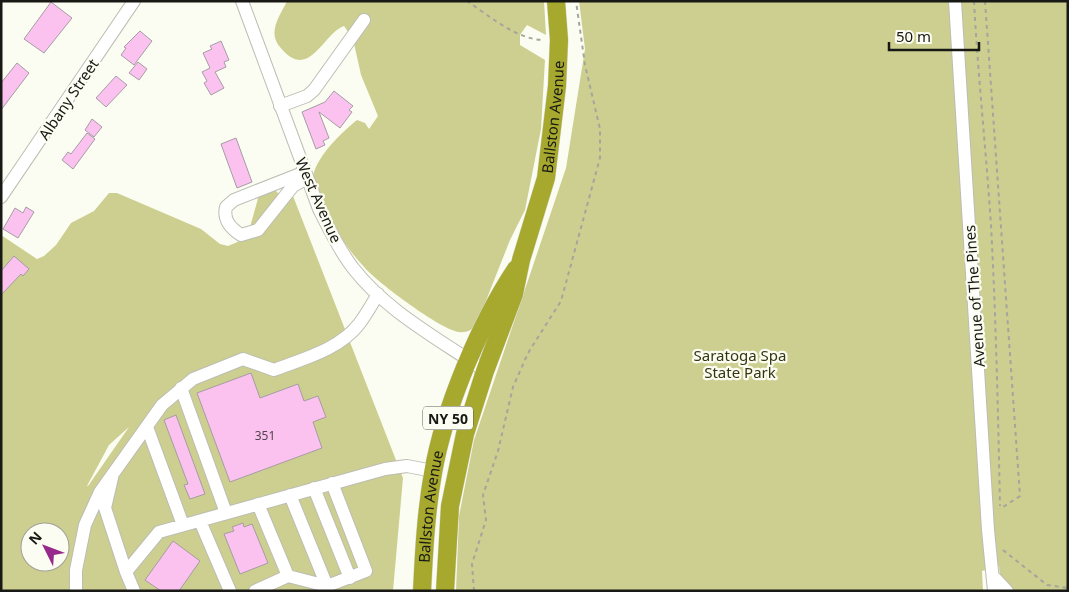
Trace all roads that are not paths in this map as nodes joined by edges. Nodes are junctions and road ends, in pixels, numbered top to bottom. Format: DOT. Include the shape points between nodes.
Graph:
graph roads {
  1 [pos="134,1"];
  2 [pos="242,1"];
  3 [pos="556,1"];
  4 [pos="955,1"];
  5 [pos="364,20"];
  6 [pos="280,106"];
  7 [pos="306,175"];
  8 [pos="1,197"];
  9 [pos="521,260"];
  10 [pos="378,294"];
  11 [pos="470,360"];
  12 [pos="485,371"];
  13 [pos="181,388"];
  14 [pos="147,427"];
  15 [pos="433,471"];
  16 [pos="113,473"];
  17 [pos="332,484"];
  18 [pos="314,488"];
  19 [pos="290,495"];
  20 [pos="258,504"];
  21 [pos="226,513"];
  22 [pos="200,521"];
  23 [pos="182,526"];
  24 [pos="126,572"];
  25 [pos="288,576"];
  26 [pos="993,576"];
  27 [pos="350,578"];
  28 [pos="327,586"];
  29 [pos="76,591"];
  30 [pos="134,591"];
  31 [pos="230,591"];
  32 [pos="255,591"];
  33 [pos="422,591"];
  34 [pos="445,591"];
  35 [pos="994,591"];
  36 [pos="1006,591"];
  1 -- 8 [label="street, Albany Street"];
  2 -- 6 [label="street, West Avenue"];
  3 -- 9 [label="highway, Ballston Avenue / NY 50" via="559,40 554,121 546,178"];
  4 -- 26 [label="street, Avenue of The Pines"];
  5 -- 6 [label="street" via="314,90 308,96"];
  6 -- 7 [label="street, West Avenue"];
  7 -- 7 [label="street" via="293,186 258,230 241,235 231,228 224,214 230,203"];
  7 -- 10 [label="street, West Avenue" via="334,239"];
  9 -- 11 [label="highway, Ballston Avenue / NY 50" via="501,291"];
  9 -- 12 [label="highway, Ballston Avenue / NY 50" via="514,294"];
  10 -- 11 [label="street, West Avenue"];
  10 -- 13 [label="street" via="358,325 322,351 274,370 243,360 193,378"];
  11 -- 12 [label="street, West Avenue"];
  11 -- 15 [label="highway, Ballston Avenue / NY 50" via="455,393"];
  12 -- 34 [label="highway, Ballston Avenue / NY 50" via="466,434 450,506"];
  13 -- 14 [label="street" via="162,405"];
  13 -- 21 [label="street"];
  14 -- 16 [label="street"];
  14 -- 23 [label="street"];
  15 -- 17 [label="street" via="407,466"];
  15 -- 33 [label="highway, Ballston Avenue / NY 50" via="425,526"];
  16 -- 24 [label="street" via="105,508"];
  16 -- 29 [label="street" via="84,525 76,570"];
  17 -- 18 [label="street"];
  17 -- 27 [label="street" via="366,571"];
  18 -- 19 [label="street"];
  18 -- 27 [label="street"];
  19 -- 20 [label="street"];
  19 -- 28 [label="street"];
  20 -- 21 [label="street"];
  20 -- 25 [label="street"];
  21 -- 22 [label="street"];
  22 -- 23 [label="street"];
  22 -- 31 [label="street"];
  23 -- 24 [label="street" via="159,532"];
  24 -- 30 [label="street"];
  25 -- 28 [label="street"];
  25 -- 32 [label="street"];
  26 -- 35 [label="street, Avenue of The Pines"];
  26 -- 36 [label="street"];
  27 -- 28 [label="street"];
}
